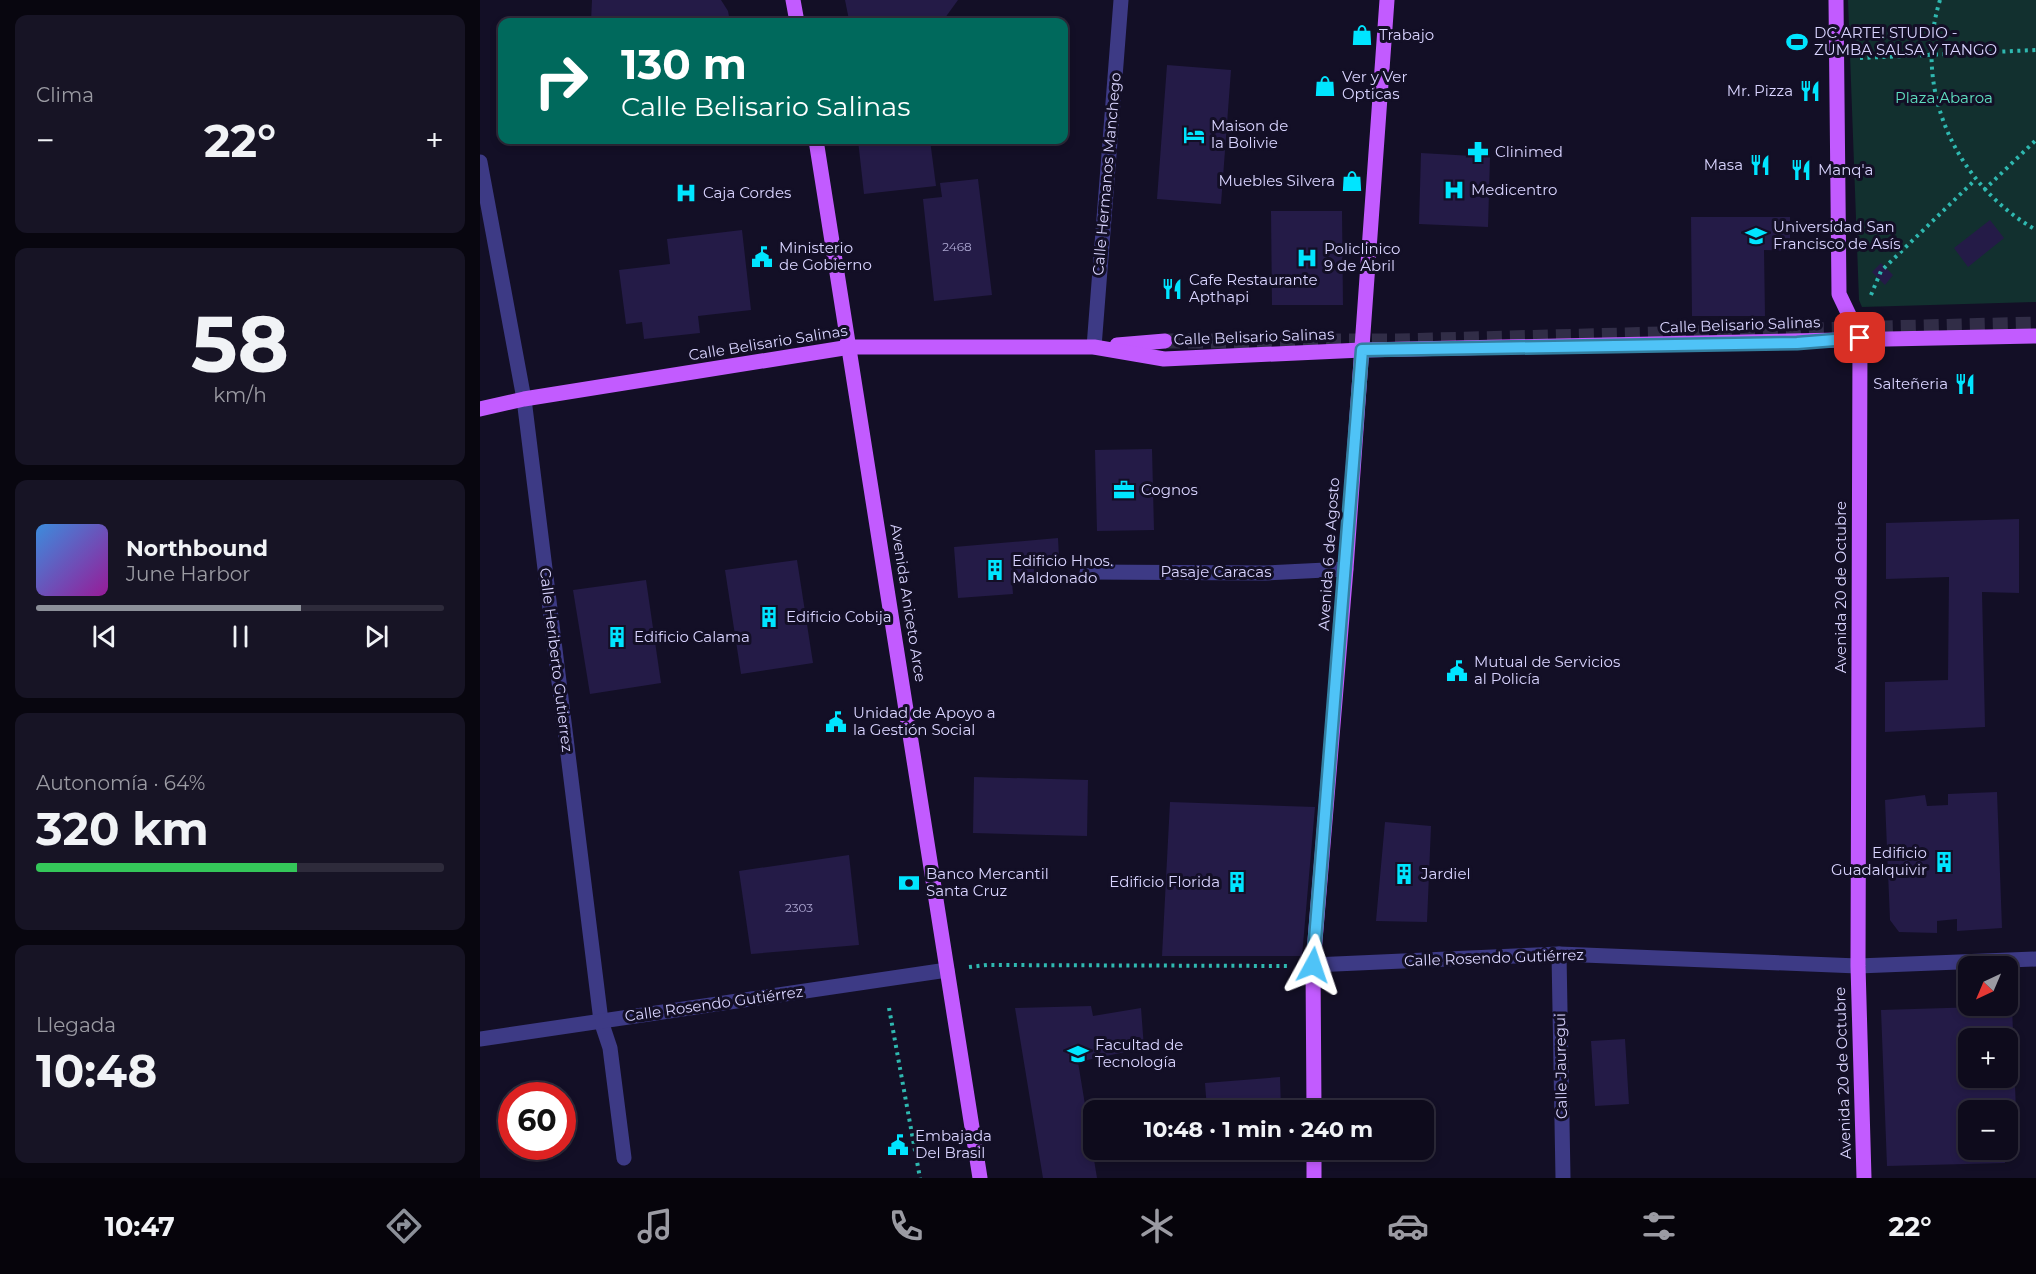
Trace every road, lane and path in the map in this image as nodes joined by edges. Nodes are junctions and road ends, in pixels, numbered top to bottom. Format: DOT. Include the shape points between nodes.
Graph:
graph roads {
  1 [pos="794,0"];
  2 [pos="1121,0"];
  3 [pos="1387,0"];
  4 [pos="1836,0"];
  5 [pos="1940,0"];
  6 [pos="796,18"];
  7 [pos="2036,50"];
  8 [pos="1930,57"];
  9 [pos="1860,58"];
  10 [pos="2036,140"];
  11 [pos="817,144"];
  12 [pos="480,162"];
  13 [pos="1975,180"];
  14 [pos="1984,190"];
  15 [pos="2036,230"];
  16 [pos="1871,295"];
  17 [pos="2036,336"];
  18 [pos="1860,338"];
  19 [pos="1165,341"];
  20 [pos="850,347"];
  21 [pos="1094,348"];
  22 [pos="1362,350"];
  23 [pos="524,399"];
  24 [pos="480,409"];
  25 [pos="1346,569"];
  26 [pos="1087,572"];
  27 [pos="1559,954"];
  28 [pos="2036,959"];
  29 [pos="987,965"];
  30 [pos="1313,965"];
  31 [pos="1858,966"];
  32 [pos="947,970"];
  33 [pos="889,1008"];
  34 [pos="601,1021"];
  35 [pos="480,1039"];
  36 [pos="1314,1100"];
  37 [pos="624,1158"];
  38 [pos="1314,1160"];
  39 [pos="920,1178"];
  40 [pos="980,1178"];
  41 [pos="1314,1178"];
  42 [pos="1563,1178"];
  43 [pos="1864,1178"];
  1 -- 6 [label="main road"];
  2 -- 21 [label="street, Calle Hermanos Manchego"];
  3 -- 22 [label="main road, Avenida 6 de Agosto"];
  4 -- 18 [label="main road, Avenida 20 de Octubre" via="1839,294"];
  5 -- 8 [label="path"];
  7 -- 8 [label="path"];
  8 -- 9 [label="path"];
  8 -- 13 [label="path" via="1941,118 1959,158"];
  10 -- 14 [label="path"];
  11 -- 20 [label="main road, Avenida Aniceto Arce"];
  12 -- 23 [label="street, Calle Heriberto Gutierrez"];
  13 -- 14 [label="path"];
  13 -- 16 [label="path" via="1881,271"];
  14 -- 15 [label="path"];
  17 -- 18 [label="main road, Calle Belisario Salinas"];
  18 -- 22 [label="main road, Calle Belisario Salinas" via="1785,343"];
  18 -- 31 [label="main road, Avenida 20 de Octubre"];
  19 -- 21 [label="main road"];
  20 -- 21 [label="main road, Calle Belisario Salinas"];
  20 -- 23 [label="main road, Calle Belisario Salinas"];
  20 -- 32 [label="main road, Avenida Aniceto Arce"];
  21 -- 22 [label="main road, Calle Belisario Salinas" via="1164,359"];
  22 -- 25 [label="main road, Avenida 6 de Agosto"];
  23 -- 24 [label="main road, Calle Belisario Salinas"];
  23 -- 34 [label="street, Calle Heriberto Gutierrez"];
  25 -- 26 [label="street, Pasaje Caracas" via="1264,573"];
  25 -- 30 [label="main road, Avenida 6 de Agosto"];
  27 -- 30 [label="street, Calle Rosendo Gutiérrez"];
  27 -- 31 [label="street, Calle Rosendo Gutiérrez"];
  27 -- 42 [label="street, Calle Jauregui"];
  28 -- 31 [label="street, Calle Rosendo Gutiérrez"];
  29 -- 30 [label="path"];
  30 -- 36 [label="main road, Avenida 6 de Agosto"];
  31 -- 43 [label="main road, Avenida 20 de Octubre"];
  32 -- 34 [label="street, Calle Rosendo Gutiérrez"];
  32 -- 40 [label="main road, Avenida Aniceto Arce"];
  33 -- 39 [label="path"];
  34 -- 35 [label="street, Calle Rosendo Gutiérrez"];
  34 -- 37 [label="street, Calle Heriberto Gutierrez" via="610,1048"];
  38 -- 41 [label="main road"];
}
